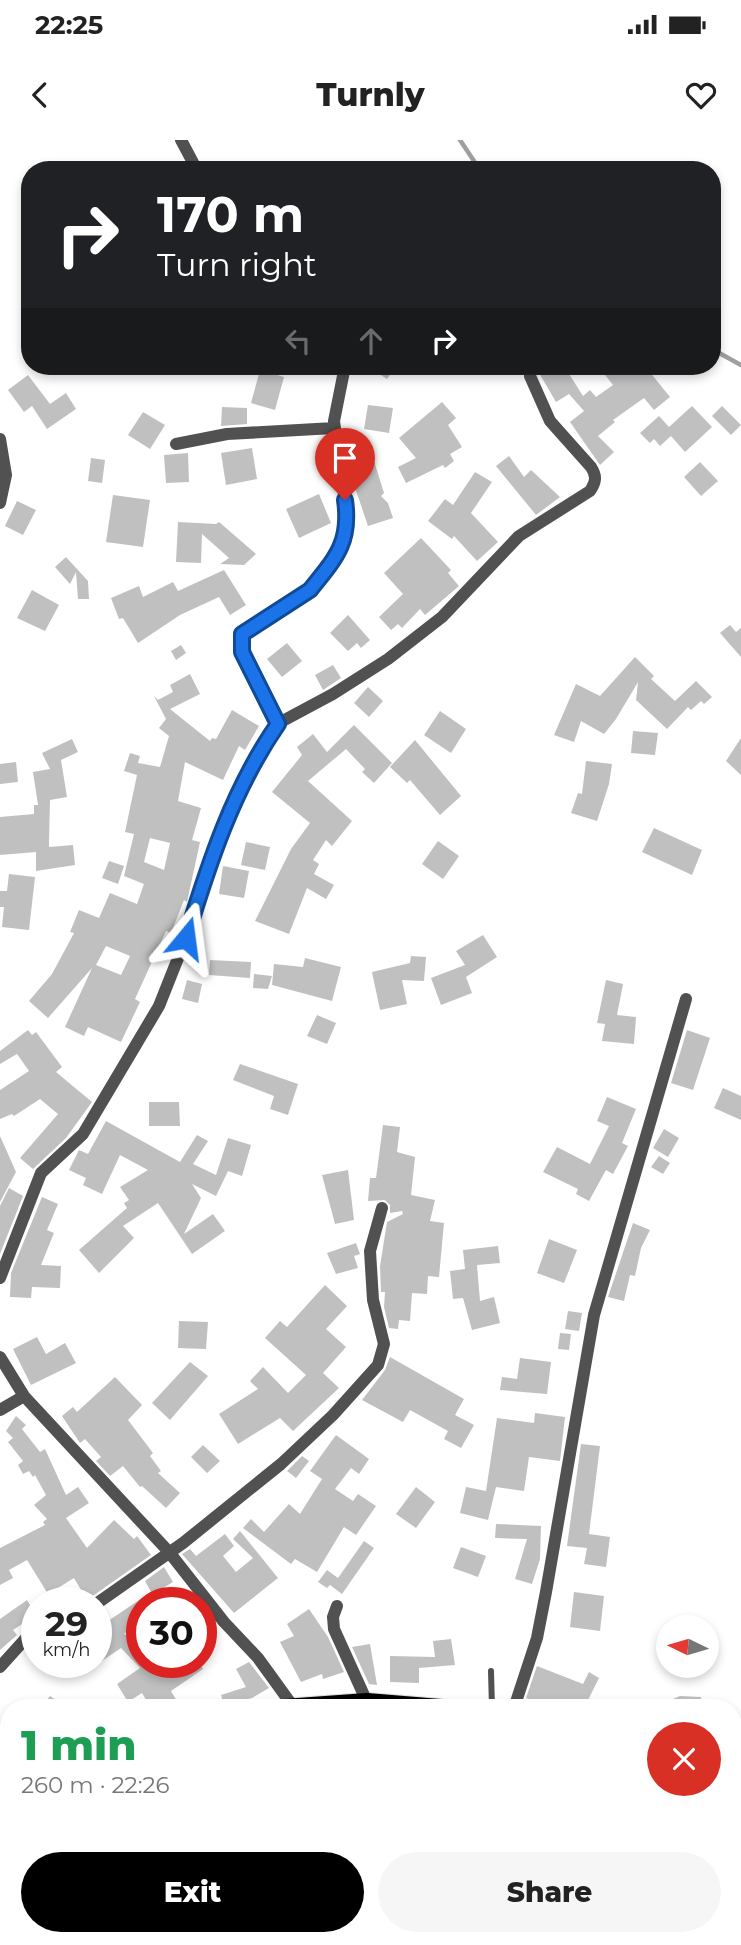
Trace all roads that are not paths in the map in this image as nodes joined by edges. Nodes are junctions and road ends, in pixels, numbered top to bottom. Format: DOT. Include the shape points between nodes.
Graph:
graph roads {
  1 [pos="181,140"];
  2 [pos="192,161"];
  3 [pos="343,375"];
  4 [pos="530,376"];
  5 [pos="334,428"];
  6 [pos="0,439"];
  7 [pos="176,444"];
  8 [pos="0,503"];
  9 [pos="278,724"];
  10 [pos="686,999"];
  11 [pos="382,1208"];
  12 [pos="0,1279"];
  13 [pos="0,1357"];
  14 [pos="23,1396"];
  15 [pos="0,1410"];
  16 [pos="169,1552"];
  17 [pos="112,1593"];
  18 [pos="337,1606"];
  19 [pos="21,1644"];
  20 [pos="0,1667"];
  21 [pos="491,1671"];
  22 [pos="283,1699"];
  23 [pos="365,1699"];
  24 [pos="492,1699"];
  25 [pos="517,1699"];
  1 -- 2 [label="street"];
  3 -- 5 [label="street"];
  4 -- 9 [label="street" via="550,421 596,475 590,491 519,536 442,617 388,659"];
  5 -- 7 [label="street" via="227,434"];
  5 -- 9 [label="street" via="348,524 346,539 310,590 242,634 242,652"];
  6 -- 8 [label="street" via="6,475"];
  9 -- 12 [label="street" via="245,775 206,869 159,1006 83,1134 41,1173"];
  10 -- 25 [label="street" via="594,1315 539,1626"];
  11 -- 16 [label="street" via="370,1251 373,1300 384,1344 378,1365 281,1464"];
  13 -- 14 [label="street"];
  14 -- 15 [label="street"];
  14 -- 16 [label="street"];
  16 -- 17 [label="street"];
  16 -- 22 [label="street" via="258,1658"];
  18 -- 23 [label="street" via="334,1629"];
  19 -- 20 [label="street"];
  21 -- 24 [label="lane"];
}
